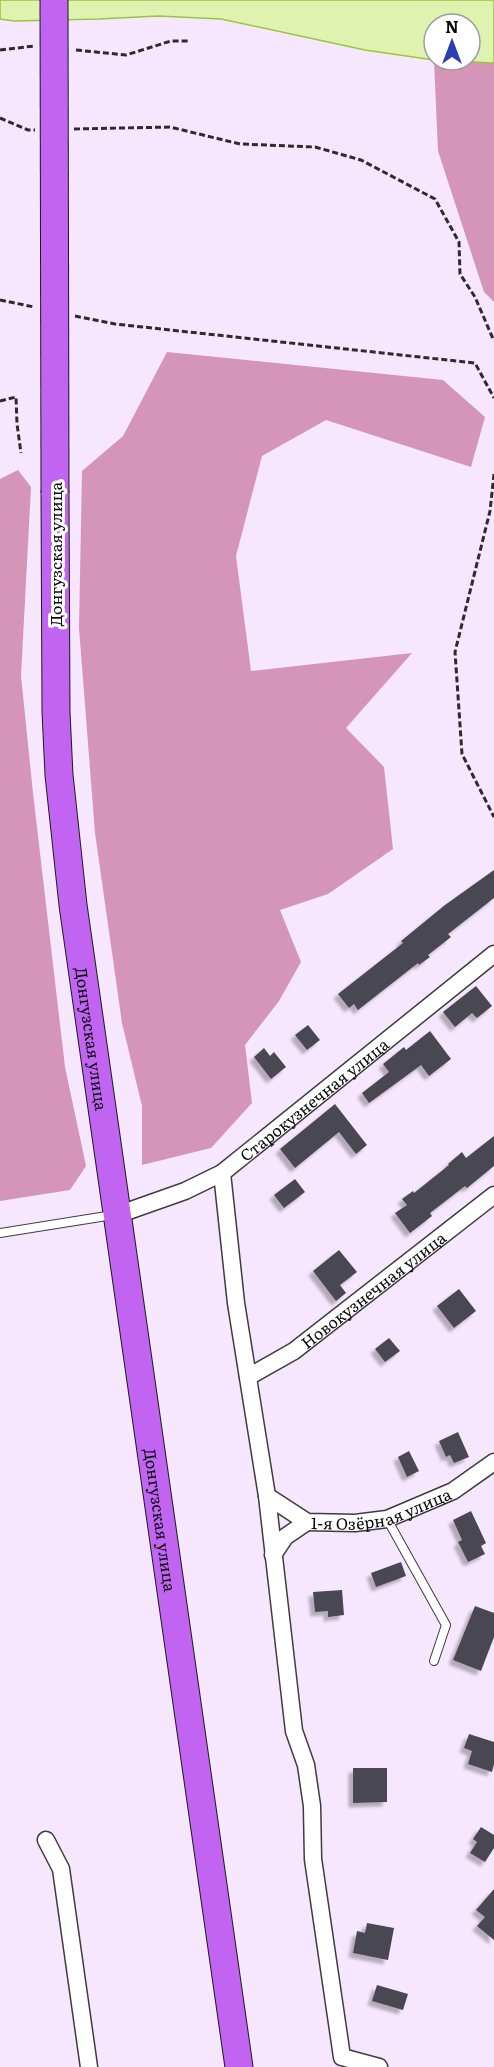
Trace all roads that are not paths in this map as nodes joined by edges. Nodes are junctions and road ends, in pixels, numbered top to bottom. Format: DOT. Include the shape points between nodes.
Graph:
graph roads {
  1 [pos="54,0"];
  2 [pos="494,954"];
  3 [pos="222,1173"];
  4 [pos="494,1195"];
  5 [pos="117,1215"];
  6 [pos="0,1233"];
  7 [pos="249,1377"];
  8 [pos="494,1462"];
  9 [pos="267,1497"];
  10 [pos="387,1519"];
  11 [pos="307,1522"];
  12 [pos="273,1555"];
  13 [pos="434,1661"];
  14 [pos="46,1840"];
  15 [pos="343,2062"];
  16 [pos="89,2067"];
  17 [pos="239,2067"];
  18 [pos="380,2067"];
  1 -- 5 [label="main road, Донгузская улица, bridge" via="55,657 59,775"];
  2 -- 3 [label="street, Старокузнечная улица"];
  3 -- 5 [label="street, Старокузнечная улица"];
  3 -- 7 [label="street" via="236,1303"];
  4 -- 7 [label="street, Новокузнечная улица" via="294,1351"];
  5 -- 6 [label="lane"];
  5 -- 17 [label="main road, Донгузская улица"];
  7 -- 9 [label="street"];
  8 -- 10 [label="street, 1-я Озёрная улица" via="453,1491"];
  9 -- 11 [label="street, 1-я Озёрная улица"];
  9 -- 12 [label="street"];
  10 -- 11 [label="street, 1-я Озёрная улица"];
  10 -- 13 [label="lane" via="446,1625"];
  11 -- 12 [label="street" via="285,1537"];
  12 -- 15 [label="street" via="294,1731 306,1765 312,1806 313,1859"];
  14 -- 16 [label="street" via="61,1869"];
  15 -- 18 [label="street"];
}
